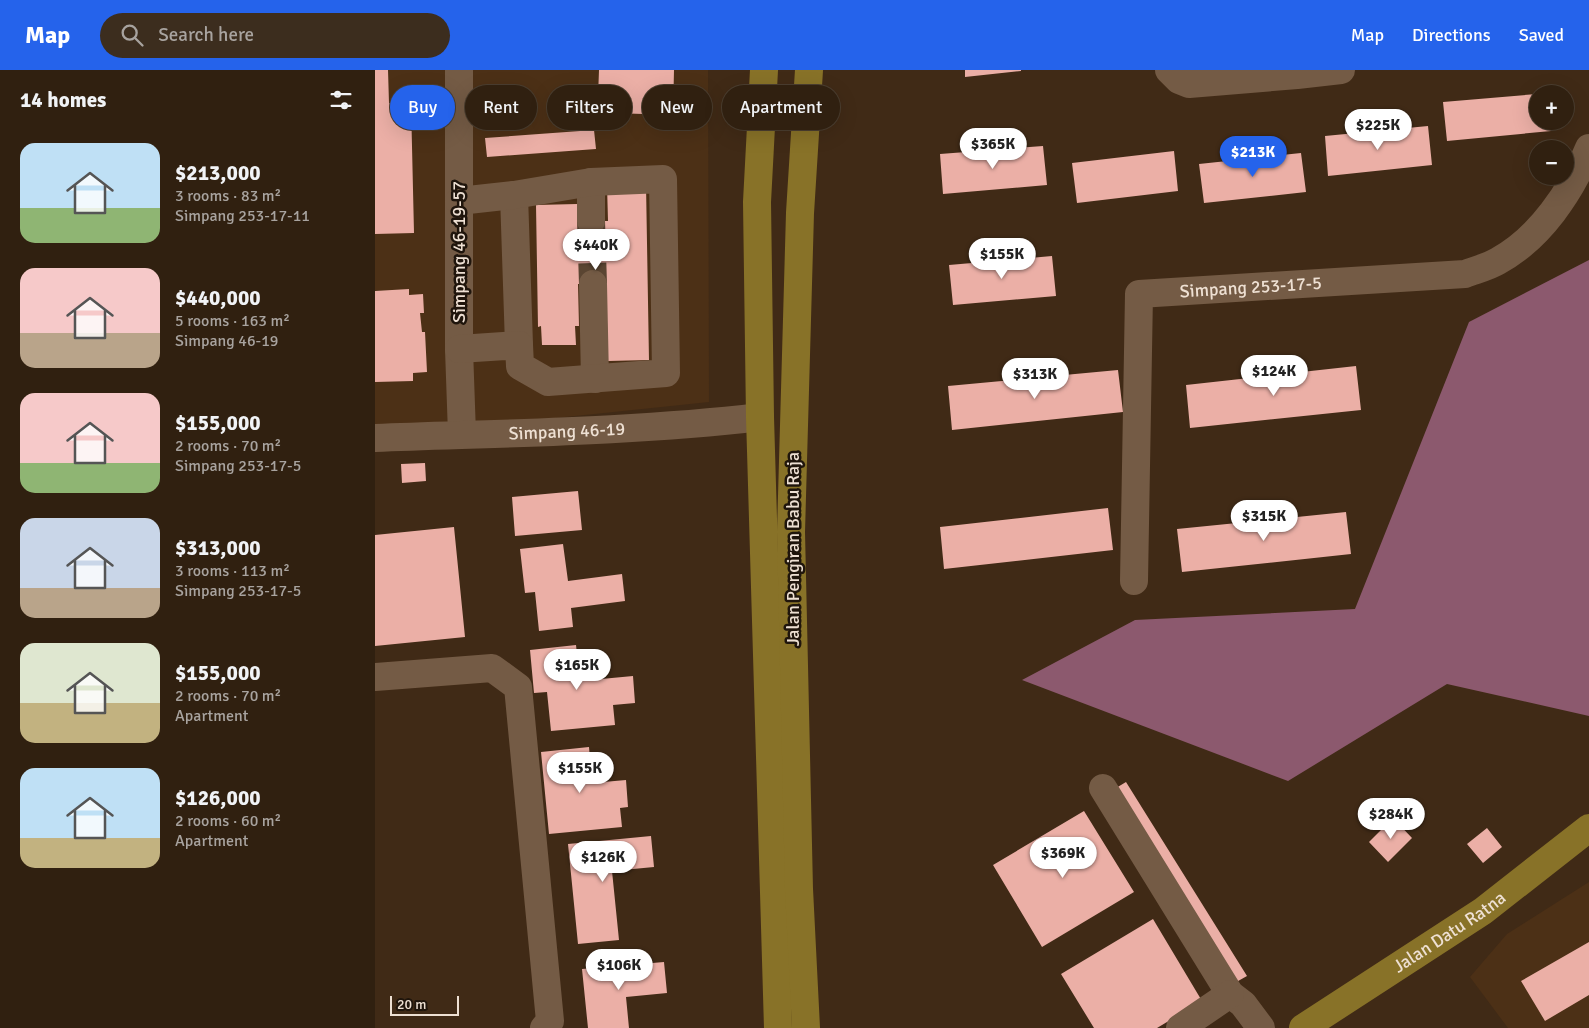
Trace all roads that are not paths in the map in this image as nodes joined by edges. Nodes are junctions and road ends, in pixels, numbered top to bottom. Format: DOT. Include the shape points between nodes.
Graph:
graph roads {
  1 [pos="459,70"];
  2 [pos="764,70"];
  3 [pos="809,70"];
  4 [pos="1169,70"];
  5 [pos="1341,70"];
  6 [pos="1589,148"];
  7 [pos="591,182"];
  8 [pos="514,195"];
  9 [pos="459,201"];
  10 [pos="591,221"];
  11 [pos="593,284"];
  12 [pos="519,344"];
  13 [pos="459,349"];
  14 [pos="595,380"];
  15 [pos="760,417"];
  16 [pos="462,434"];
  17 [pos="375,438"];
  18 [pos="1134,581"];
  19 [pos="375,677"];
  20 [pos="1103,788"];
  21 [pos="1589,828"];
  22 [pos="1230,994"];
  23 [pos="545,1028"];
  24 [pos="778,1028"];
  25 [pos="806,1028"];
  26 [pos="1180,1028"];
  27 [pos="1261,1028"];
  28 [pos="1303,1028"];
  1 -- 9 [label="street, Simpang 46-19-57"];
  2 -- 15 [label="main road, Jalan Pengiran Babu Raja" via="757,202"];
  3 -- 25 [label="main road, Jalan Pengiran Babu Raja" via="800,213 791,532 799,889"];
  4 -- 5 [label="street" via="1189,84"];
  6 -- 18 [label="street, Simpang 253-17-5" via="1566,193 1543,224 1523,244 1497,261 1465,274 1139,294"];
  7 -- 8 [label="street"];
  7 -- 10 [label="street"];
  7 -- 14 [label="street" via="663,179 666,373"];
  8 -- 9 [label="street"];
  8 -- 12 [label="street"];
  9 -- 13 [label="street, Simpang 46-19-57"];
  11 -- 14 [label="street"];
  12 -- 13 [label="street"];
  12 -- 14 [label="street" via="520,366 548,382"];
  13 -- 16 [label="street, Simpang 46-19-57"];
  15 -- 16 [label="street, Simpang 46-19" via="625,428"];
  15 -- 24 [label="main road, Jalan Pengiran Babu Raja"];
  16 -- 17 [label="street, Simpang 46-19"];
  19 -- 23 [label="street" via="492,668 518,687 550,1021"];
  20 -- 22 [label="street"];
  21 -- 28 [label="main road, Jalan Datu Ratna" via="1483,911"];
  22 -- 26 [label="street"];
  22 -- 27 [label="street" via="1243,1004"];
}
